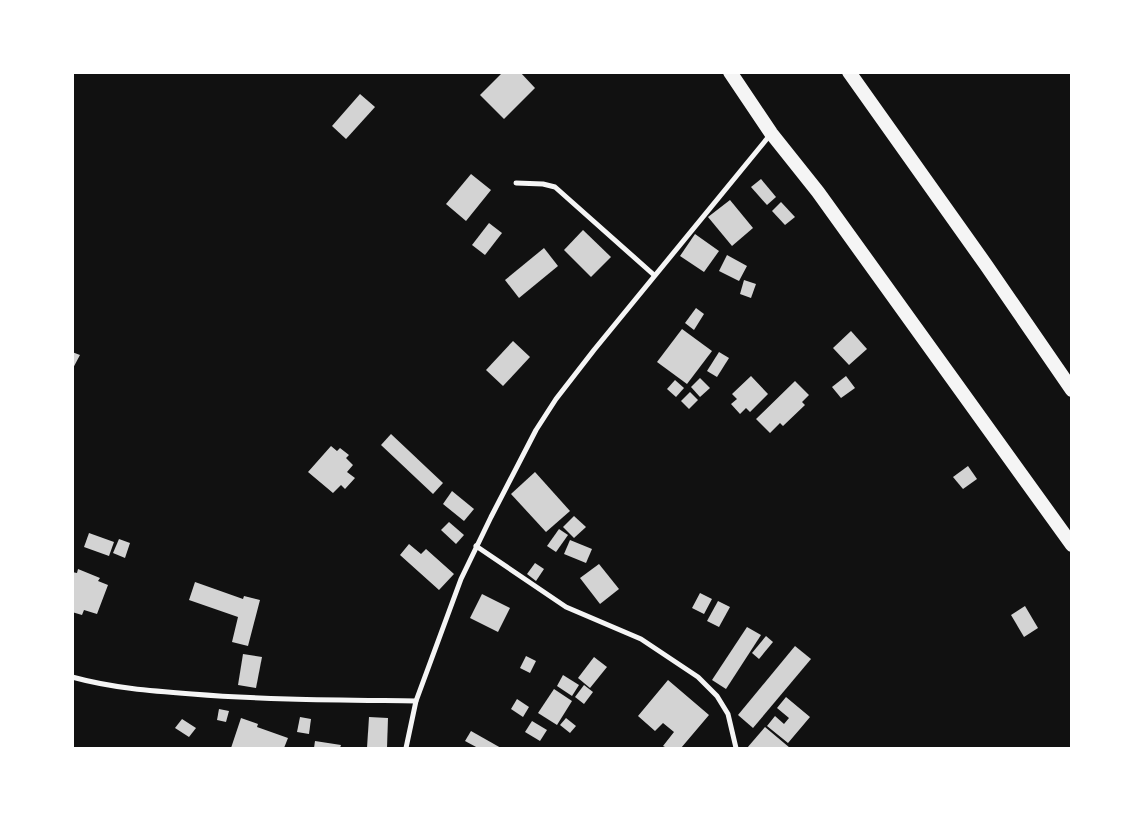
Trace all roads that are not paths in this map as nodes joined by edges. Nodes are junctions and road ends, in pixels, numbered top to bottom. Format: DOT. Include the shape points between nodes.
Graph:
graph roads {
  1 [pos="730,72"];
  2 [pos="850,72"];
  3 [pos="771,134"];
  4 [pos="516,183"];
  5 [pos="654,275"];
  6 [pos="1072,390"];
  7 [pos="1071,545"];
  8 [pos="476,546"];
  9 [pos="72,677"];
  10 [pos="416,701"];
  11 [pos="406,748"];
  12 [pos="736,748"];
  1 -- 3 [label="highway"];
  2 -- 6 [label="highway"];
  3 -- 5 [label="street"];
  3 -- 7 [label="highway" via="824,200"];
  4 -- 5 [label="street" via="555,187"];
  5 -- 8 [label="street" via="556,400 520,458"];
  8 -- 10 [label="street"];
  8 -- 12 [label="street" via="566,608 641,639 698,677 717,696 728,714"];
  9 -- 10 [label="street" via="140,690 225,697"];
  10 -- 11 [label="street"];
}
